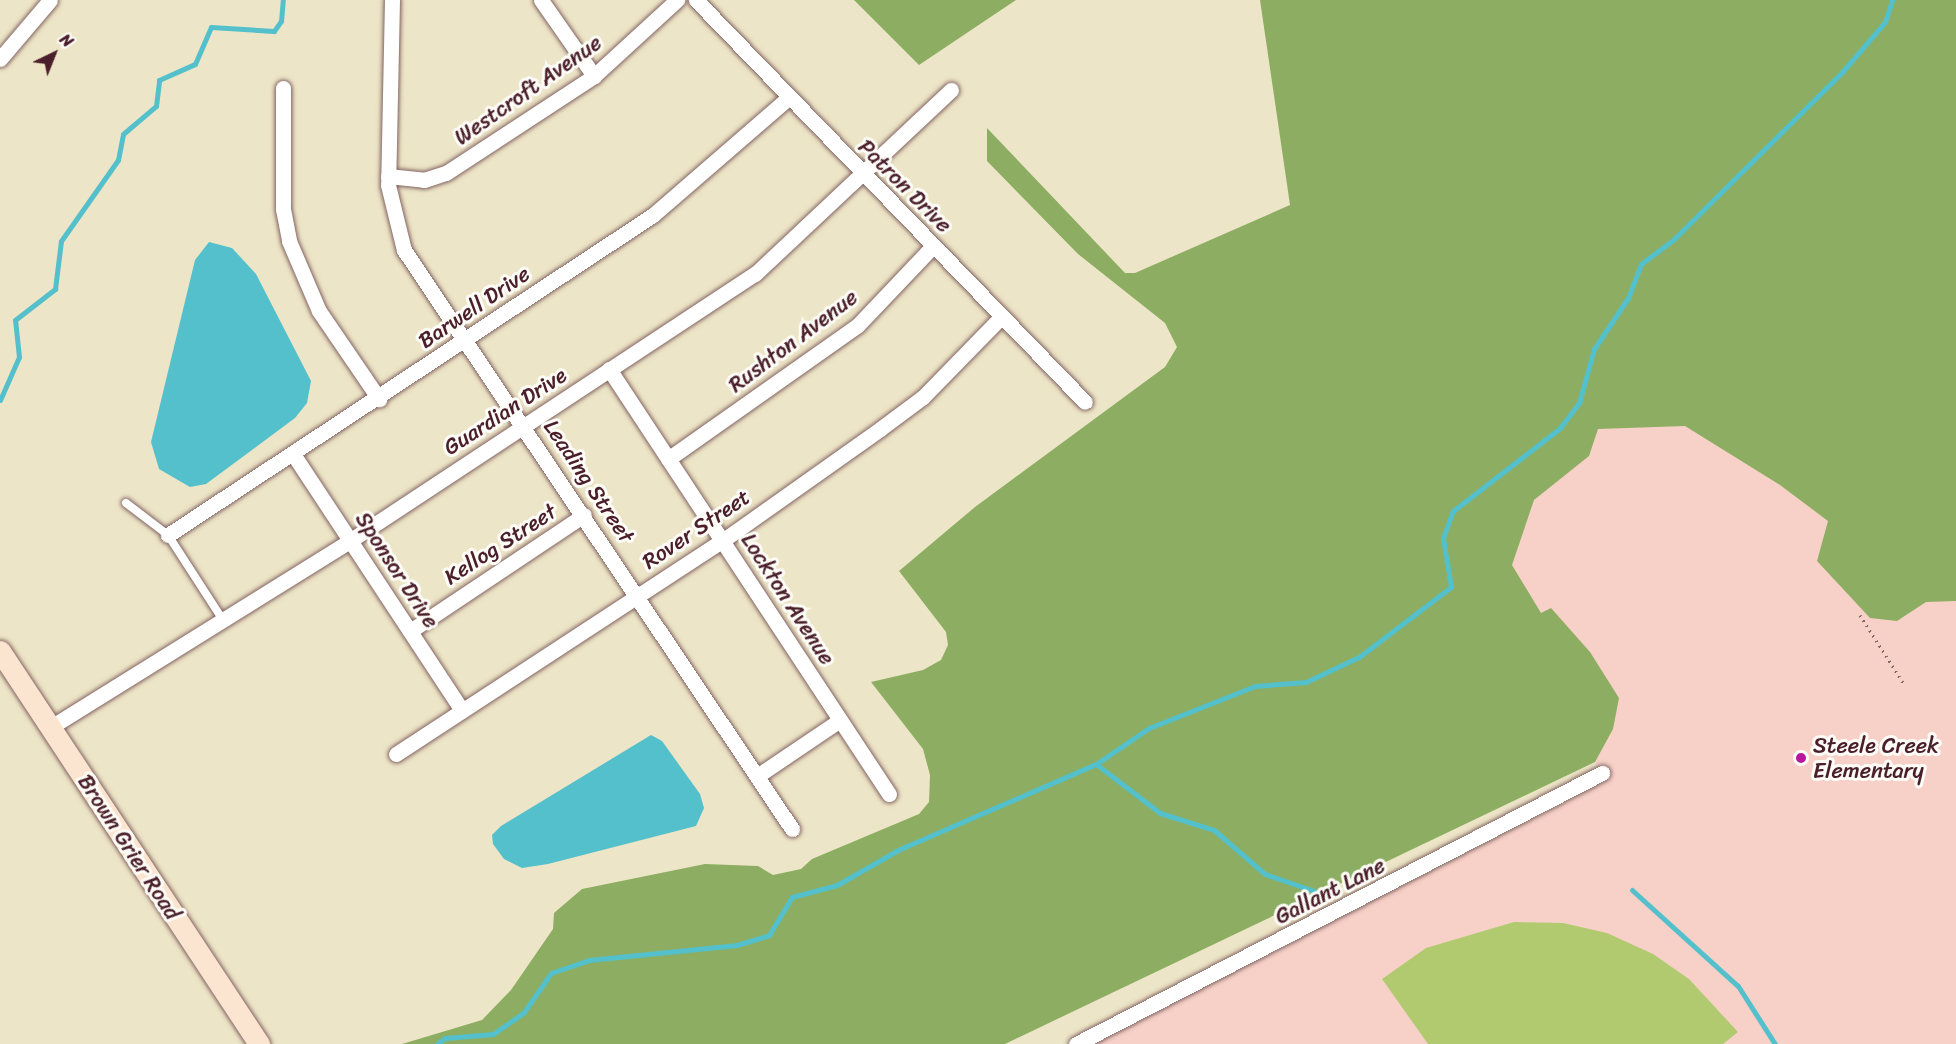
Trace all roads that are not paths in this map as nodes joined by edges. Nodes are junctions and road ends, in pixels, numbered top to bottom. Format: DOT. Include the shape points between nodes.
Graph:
graph roads {
  1 [pos="50,0"];
  2 [pos="392,0"];
  3 [pos="541,0"];
  4 [pos="677,0"];
  5 [pos="696,0"];
  6 [pos="3,50"];
  7 [pos="594,76"];
  8 [pos="283,88"];
  9 [pos="951,90"];
  10 [pos="789,97"];
  11 [pos="861,175"];
  12 [pos="388,176"];
  13 [pos="933,246"];
  14 [pos="1001,316"];
  15 [pos="465,339"];
  16 [pos="609,369"];
  17 [pos="379,399"];
  18 [pos="1084,402"];
  19 [pos="524,425"];
  20 [pos="293,454"];
  21 [pos="668,459"];
  22 [pos="126,503"];
  23 [pos="584,515"];
  24 [pos="168,536"];
  25 [pos="351,540"];
  26 [pos="722,541"];
  27 [pos="640,595"];
  28 [pos="223,620"];
  29 [pos="410,631"];
  30 [pos="0,651"];
  31 [pos="462,710"];
  32 [pos="840,720"];
  33 [pos="51,728"];
  34 [pos="396,754"];
  35 [pos="1602,773"];
  36 [pos="758,776"];
  37 [pos="889,794"];
  38 [pos="792,829"];
  39 [pos="259,1044"];
  40 [pos="1076,1044"];
  1 -- 6 [label="street"];
  2 -- 12 [label="street, Leading Street"];
  3 -- 7 [label="street"];
  4 -- 7 [label="street, Westcroft Avenue"];
  5 -- 10 [label="street, Patron Drive"];
  7 -- 12 [label="street, Westcroft Avenue" via="446,173 424,180"];
  8 -- 17 [label="street" via="283,209 289,241 319,311"];
  9 -- 11 [label="street, Guardian Drive"];
  10 -- 11 [label="street, Patron Drive"];
  10 -- 15 [label="street, Barwell Drive" via="653,215"];
  11 -- 13 [label="street, Patron Drive"];
  11 -- 16 [label="street, Guardian Drive" via="754,274"];
  12 -- 15 [label="street, Leading Street" via="404,250"];
  13 -- 14 [label="street, Patron Drive"];
  13 -- 21 [label="street, Rushton Avenue" via="858,325"];
  14 -- 18 [label="street, Patron Drive"];
  14 -- 26 [label="street, Rover Street" via="923,397"];
  15 -- 17 [label="street, Barwell Drive"];
  15 -- 19 [label="street, Leading Street"];
  16 -- 19 [label="street, Guardian Drive"];
  16 -- 21 [label="street, Lockton Avenue"];
  17 -- 20 [label="street, Barwell Drive"];
  19 -- 23 [label="street, Leading Street"];
  19 -- 25 [label="street, Guardian Drive"];
  20 -- 24 [label="street, Barwell Drive"];
  20 -- 25 [label="street, Sponsor Drive"];
  21 -- 26 [label="street, Lockton Avenue"];
  22 -- 24 [label="lane"];
  23 -- 27 [label="street, Leading Street"];
  23 -- 29 [label="street, Kellog Street"];
  24 -- 28 [label="lane"];
  25 -- 28 [label="street, Guardian Drive"];
  25 -- 29 [label="street, Sponsor Drive"];
  26 -- 27 [label="street, Rover Street"];
  26 -- 32 [label="street, Lockton Avenue"];
  27 -- 31 [label="street, Rover Street"];
  27 -- 36 [label="street, Leading Street"];
  28 -- 33 [label="street, Guardian Drive"];
  29 -- 31 [label="street, Sponsor Drive"];
  30 -- 33 [label="main road, Brown Grier Road"];
  31 -- 34 [label="street, Rover Street"];
  32 -- 36 [label="street"];
  32 -- 37 [label="street, Lockton Avenue"];
  33 -- 39 [label="main road, Brown Grier Road"];
  35 -- 40 [label="street, Gallant Lane"];
  36 -- 38 [label="street, Leading Street"];
}
